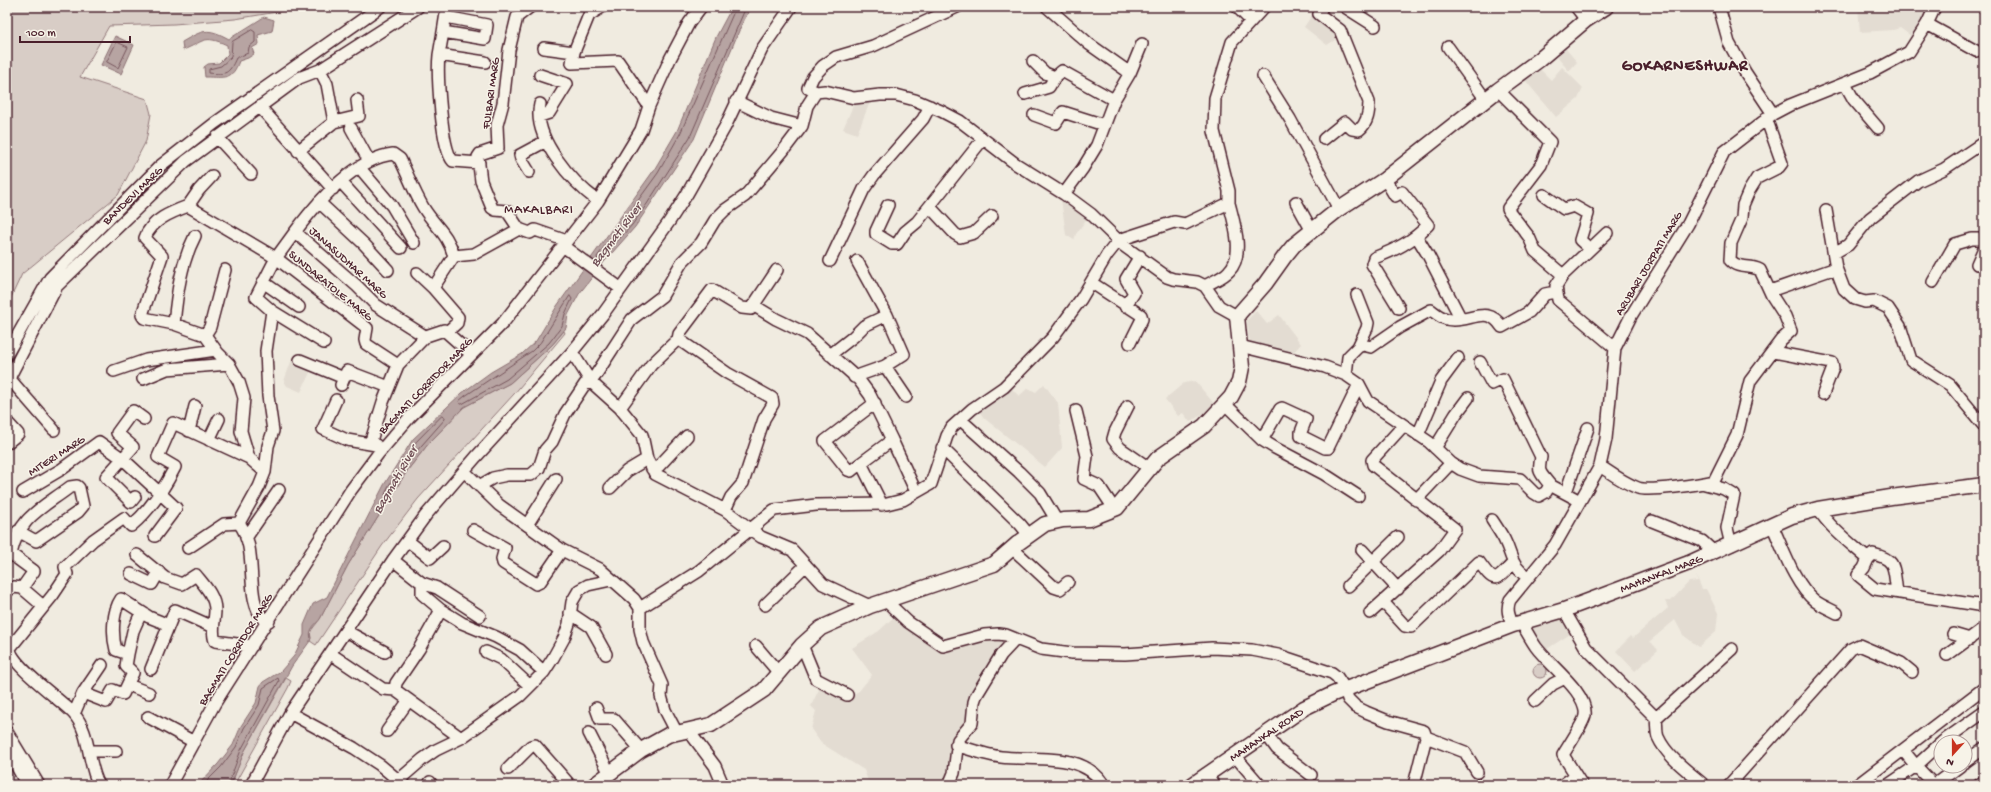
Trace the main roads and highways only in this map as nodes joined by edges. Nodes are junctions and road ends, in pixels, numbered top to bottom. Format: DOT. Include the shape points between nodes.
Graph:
graph roads {
  1 [pos="1606,7"];
  2 [pos="1984,485"];
  3 [pos="1345,689"];
  4 [pos="1210,780"];
  5 [pos="594,785"];
  6 [pos="1192,785"];
  1 -- 5 [label="main road" via="1586,20 1540,60 1385,179 1339,209 1289,250 1265,284 1237,316 1242,366 1239,382 1226,404 1204,426 1158,458 1121,505 1089,519 1057,521 1039,527 994,564 885,600 821,628 802,645 764,690 727,716 711,725 668,735 641,750"];
  2 -- 3 [label="main road, MAHANKAL MARG" via="1923,492 1818,509 1792,516 1689,563"];
  3 -- 4 [label="main road, MAHANKAL ROAD" via="1304,708 1234,755"];
  4 -- 6 [label="main road, MAHANKAL ROAD"];
}
